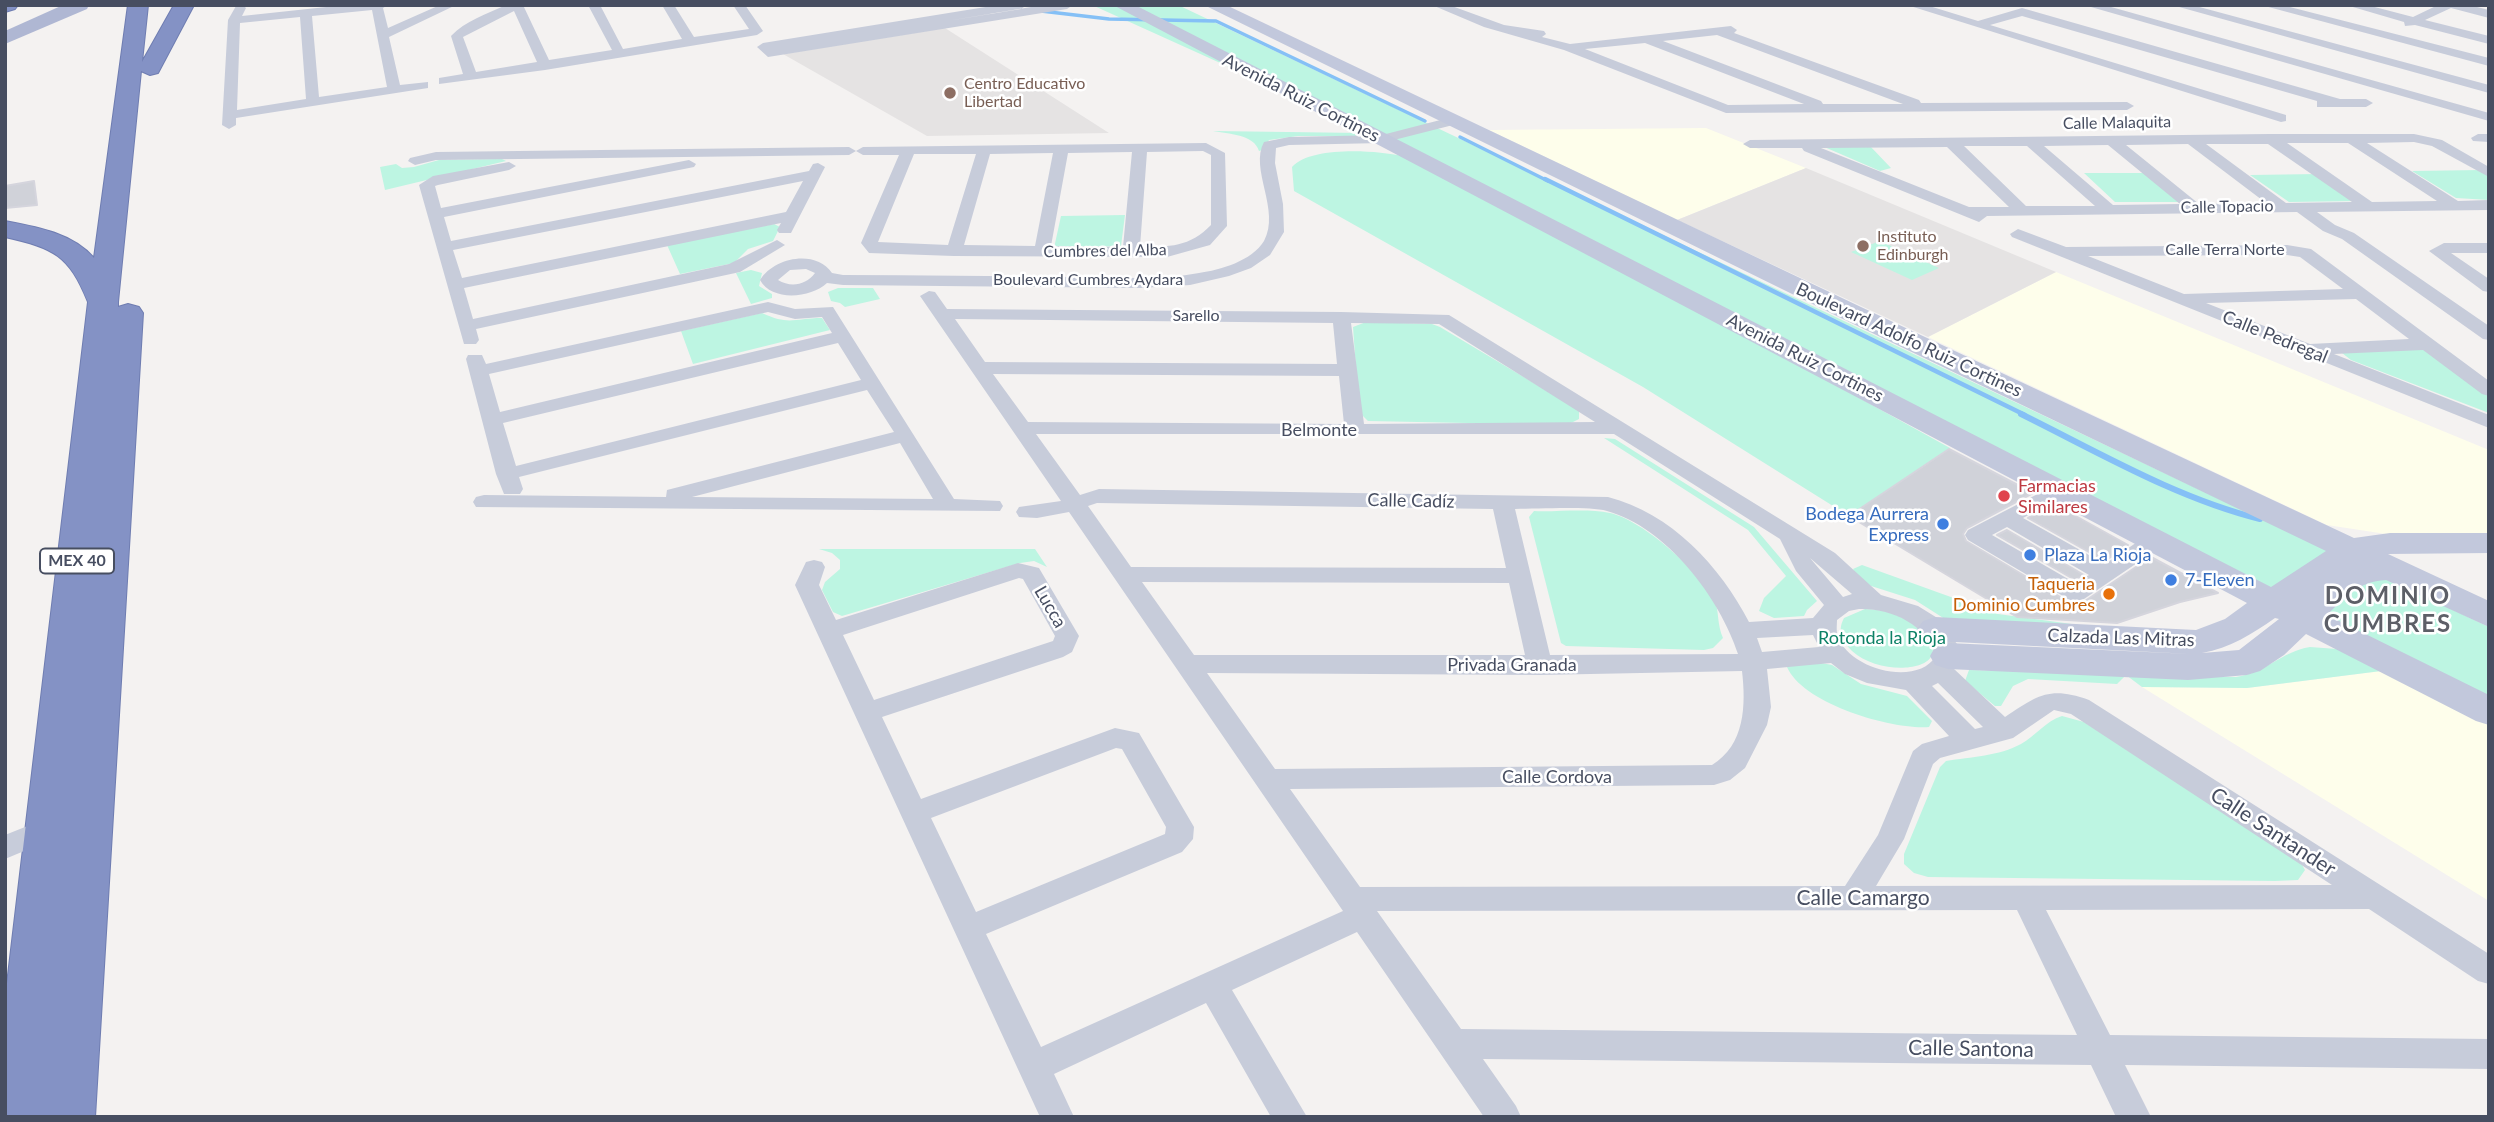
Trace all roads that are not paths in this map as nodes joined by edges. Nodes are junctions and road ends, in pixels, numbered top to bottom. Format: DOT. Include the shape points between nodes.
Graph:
graph roads {
  1 [pos="52,5"];
  2 [pos="80,5"];
  3 [pos="138,5"];
  4 [pos="155,5"];
  5 [pos="184,5"];
  6 [pos="242,5"];
  7 [pos="450,5"];
  8 [pos="517,5"];
  9 [pos="594,5"];
  10 [pos="668,5"];
  11 [pos="739,5"];
  12 [pos="1021,5"];
  13 [pos="1067,5"];
  14 [pos="1121,5"];
  15 [pos="1212,5"];
  16 [pos="1438,5"];
  17 [pos="1913,5"];
  18 [pos="2090,5"];
  19 [pos="2267,5"];
  20 [pos="2352,5"];
  21 [pos="2448,5"];
  22 [pos="2454,5"];
  23 [pos="379,6"];
  24 [pos="2184,7"];
  25 [pos="306,13"];
  26 [pos="2489,14"];
  27 [pos="234,20"];
  28 [pos="2414,21"];
  29 [pos="2153,23"];
  30 [pos="1977,25"];
  31 [pos="5,26"];
  32 [pos="1734,30"];
  33 [pos="1717,31"];
  34 [pos="1525,34"];
  35 [pos="383,35"];
  36 [pos="2384,35"];
  37 [pos="5,38"];
  38 [pos="1646,39"];
  39 [pos="2489,40"];
  40 [pos="691,43"];
  41 [pos="1584,46"];
  42 [pos="1568,47"];
  43 [pos="620,54"];
  44 [pos="2489,62"];
  45 [pos="545,66"];
  46 [pos="150,68"];
  47 [pos="471,77"];
  48 [pos="444,81"];
  49 [pos="423,85"];
  50 [pos="394,89"];
  51 [pos="2489,89"];
  52 [pos="313,102"];
  53 [pos="2337,103"];
  54 [pos="2366,103"];
  55 [pos="2489,103"];
  56 [pos="2446,105"];
  57 [pos="2126,106"];
  58 [pos="2242,106"];
  59 [pos="1927,108"];
  60 [pos="1829,109"];
  61 [pos="2489,117"];
  62 [pos="2281,118"];
  63 [pos="1460,125"];
  64 [pos="2269,138"];
  65 [pos="2350,138"];
  66 [pos="2190,139"];
  67 [pos="2111,140"];
  68 [pos="2030,141"];
  69 [pos="1951,142"];
  70 [pos="1389,143"];
  71 [pos="1797,143"];
  72 [pos="1872,143"];
  73 [pos="1750,144"];
  74 [pos="829,146"];
  75 [pos="1140,148"];
  76 [pos="1061,149"];
  77 [pos="908,150"];
  78 [pos="984,150"];
  79 [pos="747,153"];
  80 [pos="567,155"];
  81 [pos="415,161"];
  82 [pos="2489,173"];
  83 [pos="814,174"];
  84 [pos="433,181"];
  85 [pos="1913,190"];
  86 [pos="2366,205"];
  87 [pos="2454,205"];
  88 [pos="2489,205"];
  89 [pos="2280,206"];
  90 [pos="2305,206"];
  91 [pos="2193,207"];
  92 [pos="2107,208"];
  93 [pos="2021,210"];
  94 [pos="1965,212"];
  95 [pos="435,214"];
  96 [pos="792,216"];
  97 [pos="2001,226"];
  98 [pos="5,229"];
  99 [pos="2018,234"];
  100 [pos="777,245"];
  101 [pos="444,247"];
  102 [pos="2489,248"];
  103 [pos="954,251"];
  104 [pos="2062,251"];
  105 [pos="1042,252"];
  106 [pos="1131,252"];
  107 [pos="1070,253"];
  108 [pos="1097,253"];
  109 [pos="751,261"];
  110 [pos="798,264"];
  111 [pos="774,272"];
  112 [pos="816,282"];
  113 [pos="1065,282"];
  114 [pos="1092,282"];
  115 [pos="455,285"];
  116 [pos="2489,287"];
  117 [pos="782,289"];
  118 [pos="2359,294"];
  119 [pos="929,296"];
  120 [pos="2179,298"];
  121 [pos="103,302"];
  122 [pos="776,309"];
  123 [pos="817,311"];
  124 [pos="941,314"];
  125 [pos="1340,317"];
  126 [pos="2489,335"];
  127 [pos="844,336"];
  128 [pos="2425,344"];
  129 [pos="473,349"];
  130 [pos="2304,349"];
  131 [pos="979,368"];
  132 [pos="1347,370"];
  133 [pos="2484,382"];
  134 [pos="871,383"];
  135 [pos="492,420"];
  136 [pos="2489,422"];
  137 [pos="1022,428"];
  138 [pos="1615,428"];
  139 [pos="1355,430"];
  140 [pos="906,435"];
  141 [pos="507,474"];
  142 [pos="2057,490"];
  143 [pos="484,502"];
  144 [pos="515,502"];
  145 [pos="1073,502"];
  146 [pos="1502,502"];
  147 [pos="647,503"];
  148 [pos="947,505"];
  149 [pos="992,506"];
  150 [pos="1027,512"];
  151 [pos="2007,517"];
  152 [pos="1791,538"];
  153 [pos="2154,541"];
  154 [pos="2489,543"];
  155 [pos="2351,549"];
  156 [pos="2489,564"];
  157 [pos="814,567"];
  158 [pos="2394,568"];
  159 [pos="1124,574"];
  160 [pos="2105,574"];
  161 [pos="1521,576"];
  162 [pos="1874,601"];
  163 [pos="1838,606"];
  164 [pos="2489,615"];
  165 [pos="2269,624"];
  166 [pos="1823,626"];
  167 [pos="828,631"];
  168 [pos="1744,631"];
  169 [pos="1941,652"];
  170 [pos="1836,654"];
  171 [pos="1755,662"];
  172 [pos="1188,664"];
  173 [pos="1540,666"];
  174 [pos="1913,682"];
  175 [pos="2054,701"];
  176 [pos="2489,711"];
  177 [pos="867,712"];
  178 [pos="2004,731"];
  179 [pos="1970,741"];
  180 [pos="1269,779"];
  181 [pos="913,813"];
  182 [pos="50,828"];
  183 [pos="5,848"];
  184 [pos="2025,897"];
  185 [pos="2373,897"];
  186 [pos="1853,898"];
  187 [pos="1359,907"];
  188 [pos="968,928"];
  189 [pos="2489,971"];
  190 [pos="1212,985"];
  191 [pos="1454,1044"];
  192 [pos="2102,1050"];
  193 [pos="2489,1054"];
  194 [pos="1033,1067"];
  195 [pos="20,1117"];
  196 [pos="66,1117"];
  197 [pos="1057,1117"];
  198 [pos="1290,1117"];
  199 [pos="1504,1117"];
  200 [pos="2134,1117"];
  1 -- 31 [label="main road"];
  2 -- 37 [label="main road"];
  3 -- 121 [label="highway, MEX 40"];
  4 -- 46 [label="highway, MEX 40"];
  5 -- 46 [label="highway"];
  6 -- 27 [label="street"];
  7 -- 35 [label="street"];
  8 -- 45 [label="street"];
  8 -- 47 [label="street" via="457,36"];
  9 -- 43 [label="street"];
  10 -- 40 [label="street"];
  11 -- 40 [label="street" via="758,30"];
  12 -- 13 [label="street" via="766,50"];
  14 -- 70 [label="main road, Avenida Ruiz Cortines"];
  15 -- 63 [label="main road"];
  16 -- 34 [label="street"];
  17 -- 30 [label="street"];
  18 -- 29 [label="street"];
  19 -- 36 [label="street"];
  20 -- 28 [label="street"];
  21 -- 28 [label="street"];
  22 -- 26 [label="street"];
  23 -- 25 [label="street"];
  23 -- 35 [label="street"];
  24 -- 29 [label="street"];
  24 -- 51 [label="street"];
  25 -- 27 [label="street"];
  25 -- 52 [label="street"];
  27 -- 52 [label="street" via="229,120"];
  28 -- 36 [label="street"];
  28 -- 39 [label="street"];
  29 -- 56 [label="street"];
  30 -- 53 [label="street" via="2022,12"];
  30 -- 58 [label="street"];
  32 -- 33 [label="street"];
  33 -- 38 [label="street"];
  33 -- 59 [label="street"];
  34 -- 41 [label="street" via="1545,34"];
  34 -- 42 [label="street"];
  35 -- 50 [label="street"];
  36 -- 44 [label="street"];
  38 -- 41 [label="street"];
  38 -- 60 [label="street"];
  40 -- 43 [label="street"];
  41 -- 42 [label="street"];
  42 -- 60 [label="street" via="1720,108"];
  43 -- 45 [label="street"];
  45 -- 47 [label="street"];
  46 -- 196 [label="highway, MEX 40"];
  47 -- 48 [label="street"];
  49 -- 50 [label="street"];
  50 -- 52 [label="street"];
  53 -- 54 [label="street"];
  53 -- 58 [label="street"];
  55 -- 56 [label="street"];
  56 -- 61 [label="street"];
  57 -- 59 [label="street"];
  58 -- 62 [label="street"];
  59 -- 60 [label="street"];
  63 -- 70 [label="street"];
  63 -- 155 [label="main road, Boulevard Adolfo Ruiz Cortines"];
  64 -- 65 [label="street, Calle Malaquita"];
  64 -- 66 [label="street, Calle Malaquita"];
  64 -- 86 [label="street"];
  65 -- 82 [label="street, Calle Malaquita" via="2420,138"];
  65 -- 87 [label="street"];
  66 -- 67 [label="street, Calle Malaquita"];
  66 -- 89 [label="street"];
  67 -- 68 [label="street, Calle Malaquita"];
  67 -- 91 [label="street"];
  68 -- 69 [label="street, Calle Malaquita"];
  68 -- 92 [label="street"];
  69 -- 72 [label="street, Calle Malaquita"];
  69 -- 93 [label="street"];
  70 -- 114 [label="street, Boulevard Cumbres Aydara" via="1305,151 1285,159 1272,174 1273,241 1255,259 1191,279"];
  70 -- 142 [label="main road, Avenida Ruiz Cortines"];
  71 -- 72 [label="street, Calle Malaquita"];
  71 -- 73 [label="street, Calle Malaquita"];
  71 -- 85 [label="street"];
  72 -- 85 [label="street"];
  74 -- 77 [label="street, Cumbres del Alba" via="856,151"];
  74 -- 79 [label="street, Cumbres del Alba"];
  74 -- 83 [label="street"];
  75 -- 76 [label="street, Cumbres del Alba"];
  75 -- 106 [label="street"];
  75 -- 106 [label="street, Cumbres del Alba" via="1206,147 1217,151 1221,218 1213,235 1194,247"];
  76 -- 78 [label="street, Cumbres del Alba"];
  76 -- 105 [label="street"];
  77 -- 78 [label="street, Cumbres del Alba"];
  77 -- 103 [label="street, Cumbres del Alba" via="870,245 887,251"];
  78 -- 103 [label="street"];
  79 -- 80 [label="street"];
  79 -- 95 [label="street"];
  80 -- 81 [label="street" via="436,156"];
  80 -- 84 [label="street"];
  83 -- 96 [label="street"];
  83 -- 101 [label="street"];
  84 -- 95 [label="street" via="427,185"];
  85 -- 94 [label="street"];
  86 -- 87 [label="street, Calle Topacio"];
  86 -- 90 [label="street, Calle Topacio"];
  87 -- 88 [label="street, Calle Topacio"];
  89 -- 90 [label="street, Calle Topacio"];
  89 -- 91 [label="street, Calle Topacio"];
  90 -- 126 [label="street" via="2329,228 2348,236"];
  91 -- 92 [label="street, Calle Topacio"];
  92 -- 93 [label="street, Calle Topacio"];
  93 -- 94 [label="street, Calle Topacio"];
  94 -- 97 [label="street"];
  95 -- 101 [label="street"];
  96 -- 100 [label="street"];
  96 -- 115 [label="street"];
  98 -- 121 [label="highway" via="46,238 68,250 85,265"];
  99 -- 104 [label="street, Calle Pedregal"];
  100 -- 109 [label="street"];
  100 -- 110 [label="street"];
  101 -- 115 [label="street"];
  102 -- 116 [label="street" via="2437,251"];
  103 -- 105 [label="street, Cumbres del Alba"];
  104 -- 118 [label="street, Calle Terra Norte" via="2293,250 2311,256"];
  104 -- 120 [label="street, Calle Pedregal"];
  105 -- 107 [label="street, Cumbres del Alba"];
  106 -- 108 [label="street, Cumbres del Alba"];
  107 -- 108 [label="street, Cumbres del Alba"];
  107 -- 113 [label="street"];
  108 -- 114 [label="street"];
  109 -- 111 [label="street"];
  109 -- 129 [label="street"];
  110 -- 111 [label="street"];
  110 -- 112 [label="street" via="819,267 824,273"];
  111 -- 117 [label="street" via="769,280"];
  112 -- 113 [label="street, Boulevard Cumbres Aydara"];
  112 -- 117 [label="street"];
  112 -- 123 [label="street"];
  113 -- 114 [label="street, Boulevard Cumbres Aydara"];
  115 -- 129 [label="street"];
  117 -- 122 [label="street"];
  118 -- 120 [label="street"];
  118 -- 128 [label="street, Calle Terra Norte"];
  119 -- 124 [label="street"];
  120 -- 130 [label="street, Calle Pedregal"];
  121 -- 182 [label="highway, MEX 40"];
  122 -- 123 [label="street"];
  122 -- 129 [label="street" via="755,308"];
  123 -- 127 [label="street" via="830,313"];
  124 -- 125 [label="street, Sarello"];
  124 -- 131 [label="street"];
  125 -- 132 [label="street"];
  125 -- 138 [label="street, Sarello" via="1449,321"];
  127 -- 134 [label="street"];
  127 -- 135 [label="street"];
  128 -- 130 [label="street"];
  128 -- 133 [label="street, Calle Terra Norte"];
  129 -- 135 [label="street"];
  130 -- 136 [label="street, Calle Pedregal"];
  131 -- 132 [label="street"];
  131 -- 137 [label="street"];
  132 -- 139 [label="street"];
  134 -- 140 [label="street"];
  134 -- 141 [label="street"];
  135 -- 141 [label="street"];
  137 -- 139 [label="street, Belmonte"];
  137 -- 145 [label="street"];
  138 -- 139 [label="street, Belmonte"];
  138 -- 152 [label="street"];
  140 -- 147 [label="street"];
  140 -- 148 [label="street"];
  141 -- 144 [label="street"];
  142 -- 151 [label="street"];
  142 -- 153 [label="main road, Avenida Ruiz Cortines"];
  143 -- 144 [label="street"];
  144 -- 147 [label="street"];
  145 -- 146 [label="street, Calle Cadíz" via="1099,496"];
  145 -- 150 [label="street, Calle Cadíz" via="1053,512"];
  145 -- 159 [label="street"];
  146 -- 161 [label="street"];
  146 -- 168 [label="street, Calle Cadíz" via="1608,504 1627,511 1686,552"];
  147 -- 148 [label="street"];
  148 -- 149 [label="street"];
  151 -- 160 [label="street"];
  151 -- 160 [label="street" via="1976,534 2076,594"];
  152 -- 162 [label="street" via="1827,558"];
  152 -- 163 [label="street" via="1803,565"];
  153 -- 160 [label="street"];
  153 -- 165 [label="main road, Avenida Ruiz Cortines" via="2219,575"];
  154 -- 155 [label="main road, Calzada Las Mitras" via="2390,543"];
  155 -- 158 [label="main road"];
  155 -- 165 [label="main road, Calzada Las Mitras"];
  156 -- 158 [label="main road, Calzada Las Mitras"];
  157 -- 167 [label="street" via="807,585"];
  158 -- 164 [label="main road"];
  158 -- 165 [label="main road, Calzada Las Mitras" via="2360,571"];
  159 -- 161 [label="street"];
  159 -- 172 [label="street"];
  161 -- 173 [label="street"];
  162 -- 163 [label="street"];
  162 -- 169 [label="street" via="1914,614"];
  163 -- 166 [label="street"];
  165 -- 169 [label="main road, Calzada Las Mitras" via="2247,662 2239,664 2154,653 2047,648"];
  165 -- 176 [label="main road" via="2364,647"];
  166 -- 168 [label="street"];
  166 -- 170 [label="street"];
  167 -- 177 [label="street"];
  167 -- 177 [label="street, Lucca" via="1018,570 1031,573 1067,636 1063,646 1054,651"];
  168 -- 171 [label="street, Calle Cordova"];
  169 -- 174 [label="street" via="1924,680"];
  169 -- 178 [label="street"];
  170 -- 171 [label="street, Privada Granada"];
  170 -- 174 [label="street" via="1872,676"];
  171 -- 173 [label="street, Privada Granada"];
  171 -- 180 [label="street, Calle Cordova" via="1758,717 1739,756 1729,769 1714,775"];
  172 -- 173 [label="street, Privada Granada"];
  172 -- 180 [label="street"];
  174 -- 179 [label="street"];
  175 -- 178 [label="street"];
  175 -- 185 [label="street, Calle Santander" via="2080,707"];
  177 -- 181 [label="street"];
  178 -- 179 [label="street"];
  179 -- 186 [label="street" via="1930,751 1922,758 1890,839"];
  180 -- 187 [label="street"];
  181 -- 188 [label="street"];
  181 -- 188 [label="street" via="1125,738 1180,827 1179,839 1172,844"];
  182 -- 183 [label="street"];
  182 -- 195 [label="highway, MEX 40"];
  184 -- 185 [label="street, Calle Camargo"];
  184 -- 186 [label="street, Calle Camargo"];
  184 -- 192 [label="street"];
  185 -- 189 [label="street, Calle Santander"];
  186 -- 187 [label="street, Calle Camargo"];
  187 -- 190 [label="street"];
  187 -- 191 [label="street"];
  188 -- 194 [label="street"];
  190 -- 194 [label="street"];
  190 -- 198 [label="street"];
  191 -- 192 [label="street, Calle Santona"];
  191 -- 199 [label="street"];
  192 -- 193 [label="street, Calle Santona"];
  192 -- 200 [label="street"];
  194 -- 197 [label="street"];
}
